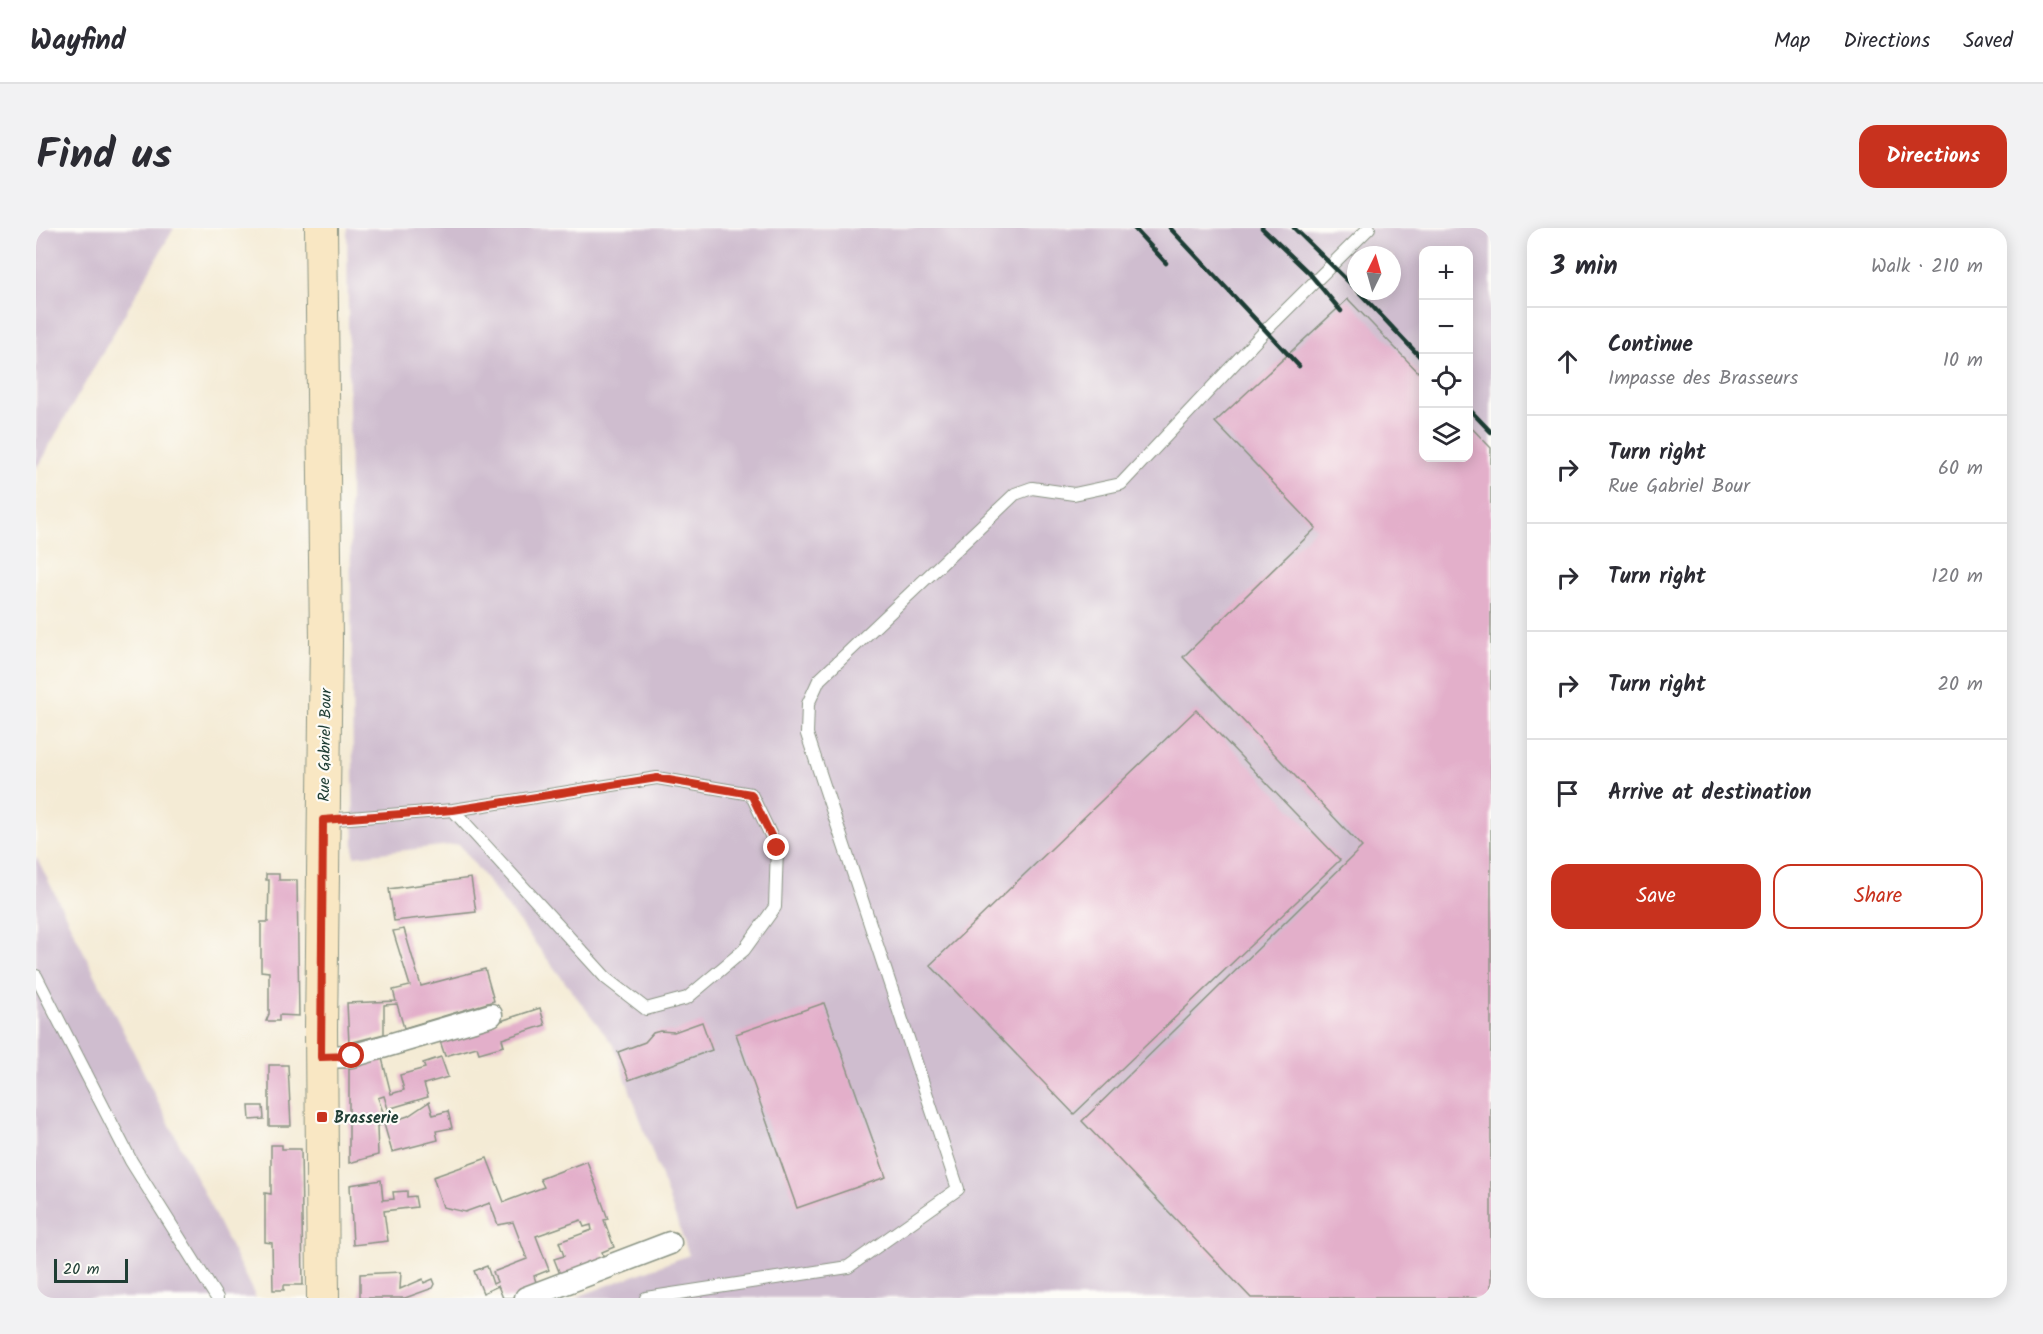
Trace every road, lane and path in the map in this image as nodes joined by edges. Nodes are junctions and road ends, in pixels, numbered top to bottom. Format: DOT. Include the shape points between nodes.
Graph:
graph roads {
  1 [pos="321,228"];
  2 [pos="1369,228"];
  3 [pos="453,810"];
  4 [pos="323,820"];
  5 [pos="36,976"];
  6 [pos="491,1015"];
  7 [pos="321,1057"];
  8 [pos="670,1244"];
  9 [pos="217,1298"];
  10 [pos="323,1298"];
  11 [pos="526,1298"];
  12 [pos="646,1298"];
  1 -- 4 [label="main road, Rue Gabriel Bour" via="326,641"];
  2 -- 12 [label="lane" via="1266,330 1121,484 1074,494 1032,488 1015,494 819,680 808,704 807,735 958,1189 848,1267"];
  3 -- 3 [label="lane" via="606,978 646,1009 687,998 744,950 774,907 777,848 751,794 657,778"];
  3 -- 4 [label="lane"];
  4 -- 7 [label="main road, Rue Gabriel Bour"];
  5 -- 9 [label="lane" via="131,1161"];
  6 -- 7 [label="street" via="352,1056"];
  7 -- 10 [label="main road, Rue Gabriel Bour"];
  8 -- 11 [label="street"];
}
